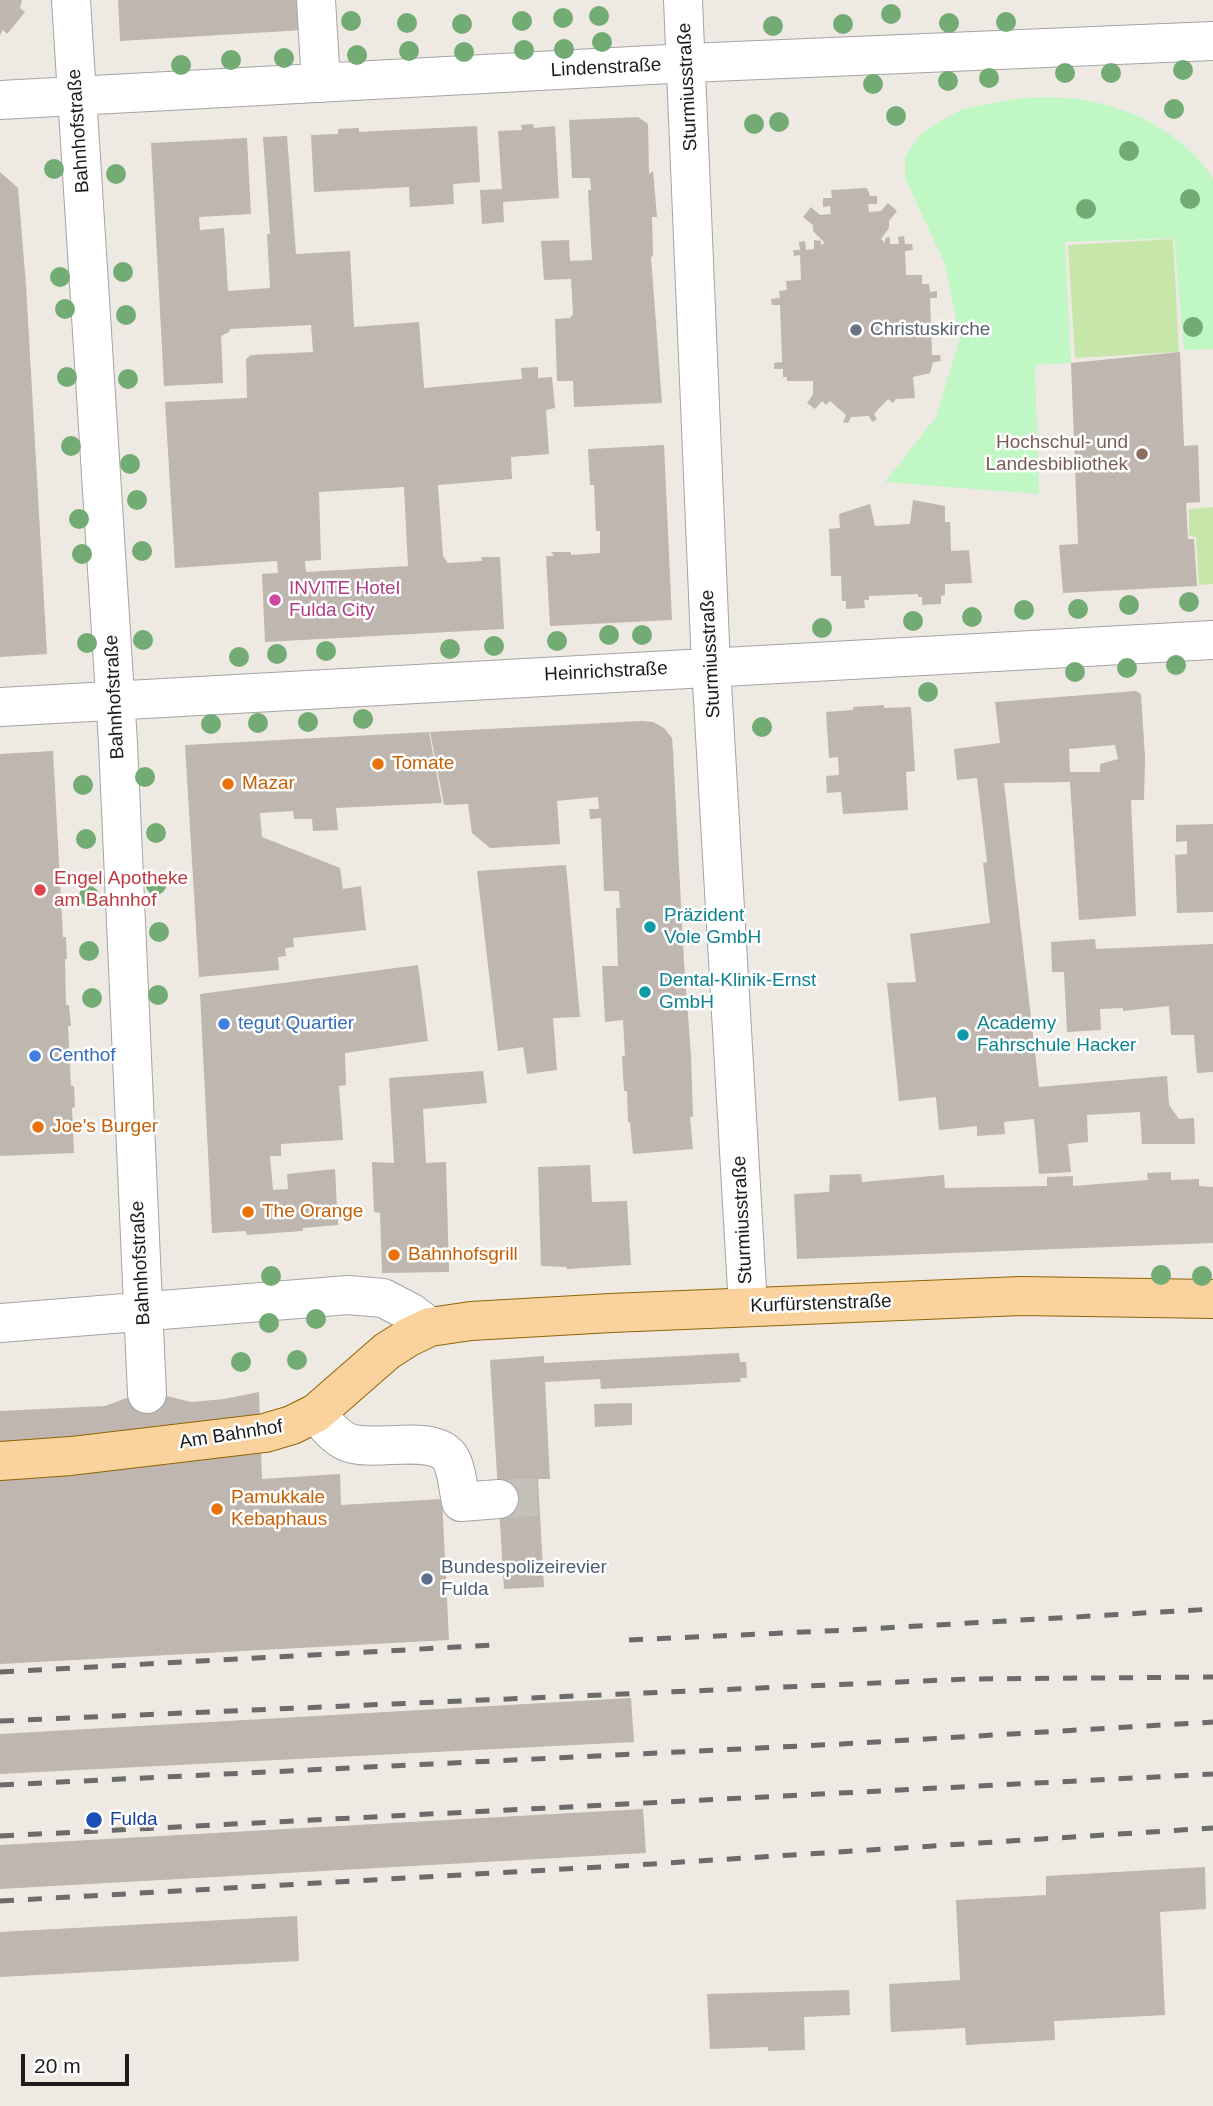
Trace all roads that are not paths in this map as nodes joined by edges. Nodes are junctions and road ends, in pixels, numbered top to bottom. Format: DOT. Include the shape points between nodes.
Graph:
graph roads {
  1 [pos="71,0"];
  2 [pos="316,0"];
  3 [pos="683,0"];
  4 [pos="1213,41"];
  5 [pos="688,63"];
  6 [pos="321,83"];
  7 [pos="76,96"];
  8 [pos="0,100"];
  9 [pos="1213,640"];
  10 [pos="711,666"];
  11 [pos="116,700"];
  12 [pos="0,707"];
  13 [pos="1213,1299"];
  14 [pos="748,1307"];
  15 [pos="144,1311"];
  16 [pos="0,1323"];
  17 [pos="430,1327"];
  18 [pos="147,1394"];
  19 [pos="316,1413"];
  20 [pos="0,1461"];
  21 [pos="499,1499"];
  1 -- 7 [label="street, Bahnhofstraße"];
  2 -- 6 [label="street"];
  3 -- 5 [label="street, Sturmiusstraße"];
  4 -- 5 [label="street, Lindenstraße"];
  5 -- 6 [label="street, Lindenstraße"];
  5 -- 10 [label="street, Sturmiusstraße"];
  6 -- 7 [label="street, Lindenstraße"];
  7 -- 8 [label="street, Lindenstraße"];
  7 -- 11 [label="street, Bahnhofstraße"];
  9 -- 10 [label="street, Heinrichstraße"];
  10 -- 11 [label="street, Heinrichstraße"];
  10 -- 14 [label="street, Sturmiusstraße"];
  11 -- 12 [label="street, Heinrichstraße"];
  11 -- 15 [label="street, Bahnhofstraße"];
  13 -- 14 [label="main road, Kurfürstenstraße" via="1021,1296"];
  14 -- 17 [label="main road, Kurfürstenstraße"];
  15 -- 16 [label="street"];
  15 -- 17 [label="street" via="348,1295 383,1298"];
  15 -- 18 [label="street, Bahnhofstraße"];
  17 -- 19 [label="main road, Am Bahnhof" via="387,1351"];
  19 -- 20 [label="main road, Am Bahnhof" via="265,1433"];
  19 -- 21 [label="street" via="333,1433 357,1446 424,1446 442,1451 452,1461 461,1502"];
}
